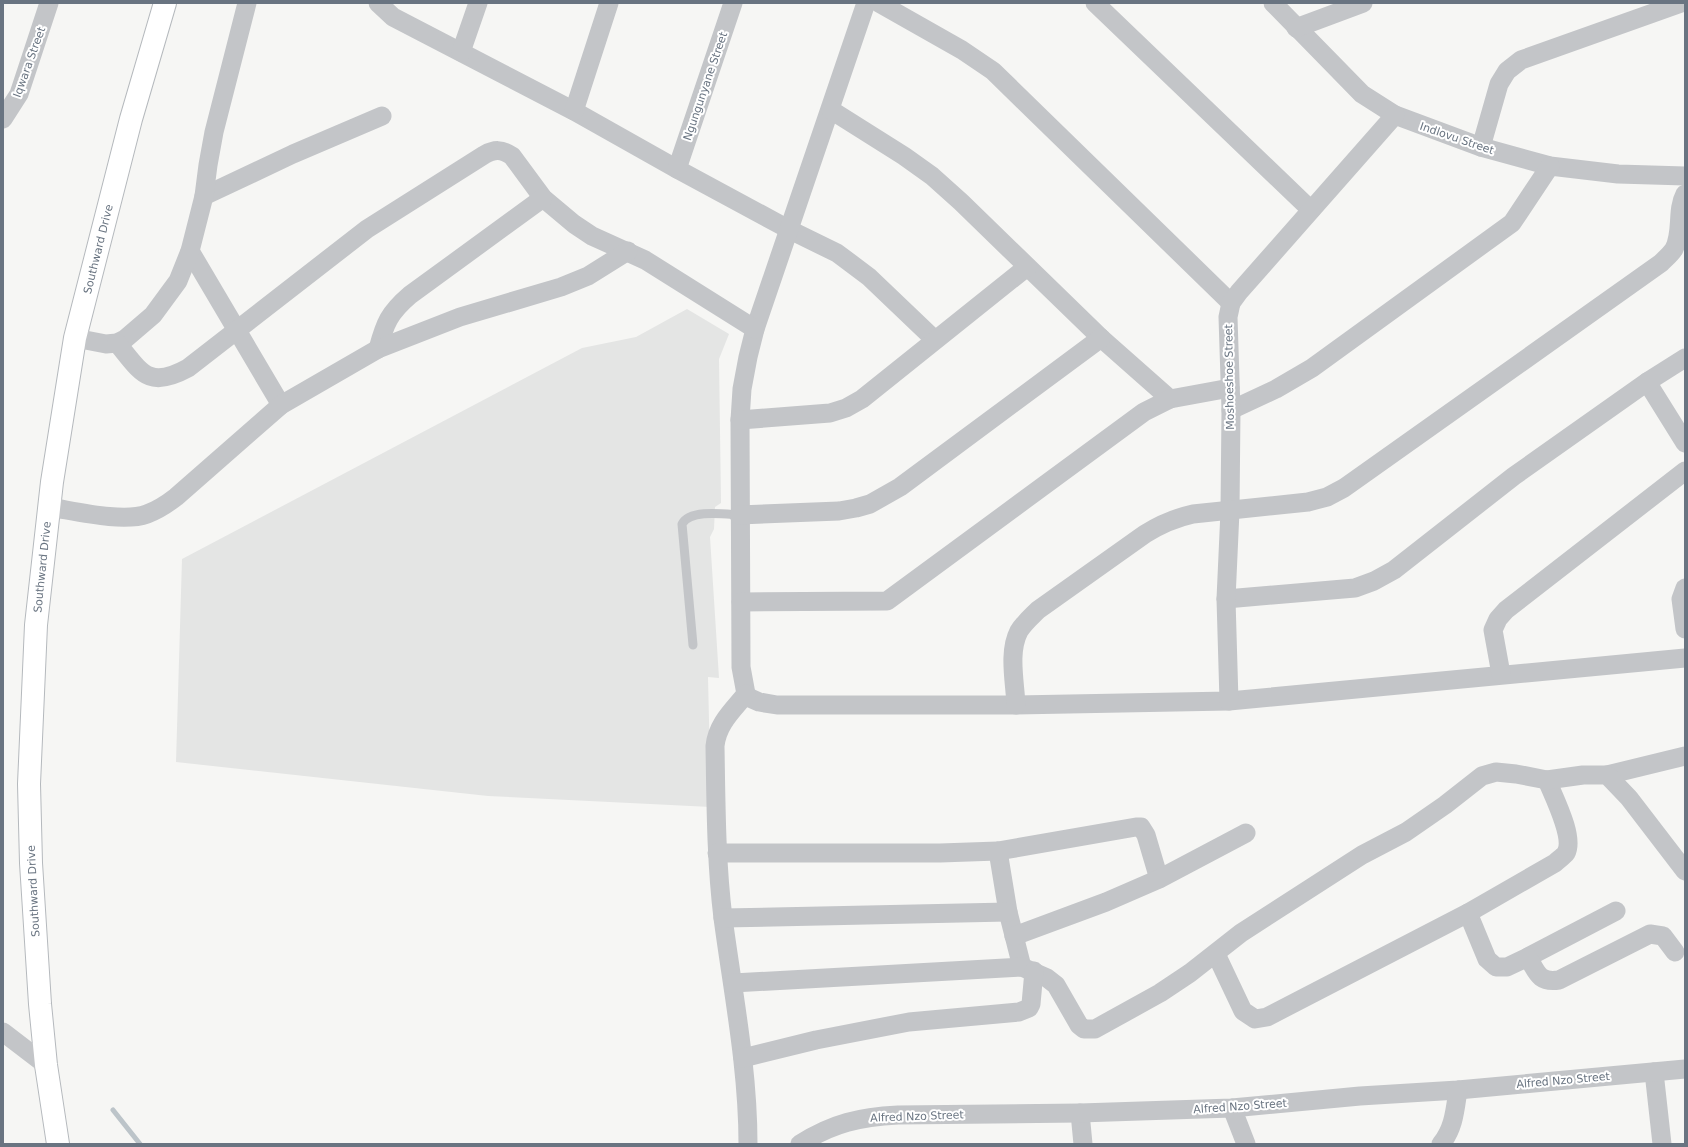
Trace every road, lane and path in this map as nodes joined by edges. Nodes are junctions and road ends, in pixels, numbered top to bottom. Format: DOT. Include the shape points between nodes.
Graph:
graph roads {
  1 [pos="49,3"];
  2 [pos="165,3"];
  3 [pos="247,3"];
  4 [pos="378,3"];
  5 [pos="478,3"];
  6 [pos="609,3"];
  7 [pos="733,3"];
  8 [pos="866,3"];
  9 [pos="879,3"];
  10 [pos="1095,3"];
  11 [pos="1273,3"];
  12 [pos="1363,3"];
  13 [pos="1681,3"];
  14 [pos="1296,28"];
  15 [pos="461,52"];
  16 [pos="574,110"];
  17 [pos="831,110"];
  18 [pos="382,116"];
  19 [pos="1395,116"];
  20 [pos="3,119"];
  21 [pos="1481,147"];
  22 [pos="1550,166"];
  23 [pos="677,169"];
  24 [pos="1685,176"];
  25 [pos="1685,194"];
  26 [pos="204,196"];
  27 [pos="543,198"];
  28 [pos="1311,210"];
  29 [pos="790,230"];
  30 [pos="190,251"];
  31 [pos="628,251"];
  32 [pos="1027,266"];
  33 [pos="1231,303"];
  34 [pos="755,329"];
  35 [pos="238,330"];
  36 [pos="75,338"];
  37 [pos="1101,338"];
  38 [pos="935,340"];
  39 [pos="117,343"];
  40 [pos="378,349"];
  41 [pos="1685,358"];
  42 [pos="1647,382"];
  43 [pos="1230,388"];
  44 [pos="1170,399"];
  45 [pos="281,405"];
  46 [pos="1231,410"];
  47 [pos="740,420"];
  48 [pos="1685,443"];
  49 [pos="1685,471"];
  50 [pos="49,507"];
  51 [pos="1230,510"];
  52 [pos="740,514"];
  53 [pos="1685,588"];
  54 [pos="1226,599"];
  55 [pos="741,602"];
  56 [pos="1685,629"];
  57 [pos="693,645"];
  58 [pos="1685,658"];
  59 [pos="1501,674"];
  60 [pos="746,694"];
  61 [pos="1229,701"];
  62 [pos="1016,705"];
  63 [pos="1685,756"];
  64 [pos="1607,774"];
  65 [pos="1547,780"];
  66 [pos="1246,833"];
  67 [pos="998,851"];
  68 [pos="717,853"];
  69 [pos="1685,871"];
  70 [pos="1159,879"];
  71 [pos="1616,911"];
  72 [pos="1008,912"];
  73 [pos="1468,913"];
  74 [pos="723,918"];
  75 [pos="1014,936"];
  76 [pos="1675,952"];
  77 [pos="1216,954"];
  78 [pos="1528,957"];
  79 [pos="1028,969"];
  80 [pos="733,983"];
  81 [pos="3,1032"];
  82 [pos="743,1058"];
  83 [pos="46,1065"];
  84 [pos="1685,1068"];
  85 [pos="1654,1072"];
  86 [pos="1458,1090"];
  87 [pos="1232,1108"];
  88 [pos="1080,1113"];
  89 [pos="58,1144"];
  90 [pos="748,1144"];
  91 [pos="800,1144"];
  92 [pos="1083,1144"];
  93 [pos="1246,1144"];
  94 [pos="1441,1144"];
  95 [pos="1662,1144"];
  1 -- 20 [label="street, Iqwara Street" via="19,94"];
  2 -- 36 [label="main road, Southward Drive" via="131,119"];
  3 -- 26 [label="street" via="214,132"];
  4 -- 15 [label="street" via="393,17"];
  5 -- 15 [label="street"];
  6 -- 16 [label="street"];
  7 -- 23 [label="street, Ngungunyane Street"];
  8 -- 17 [label="street"];
  9 -- 33 [label="street" via="962,50 992,71"];
  10 -- 28 [label="street"];
  11 -- 14 [label="street, Indlovu Street"];
  12 -- 14 [label="street"];
  13 -- 21 [label="street" via="1521,60 1507,71 1499,84"];
  14 -- 19 [label="street, Indlovu Street" via="1362,94"];
  15 -- 16 [label="street"];
  16 -- 23 [label="street"];
  17 -- 29 [label="street"];
  17 -- 32 [label="street" via="932,176"];
  18 -- 26 [label="street"];
  19 -- 21 [label="street, Indlovu Street"];
  19 -- 28 [label="street, Moshoeshoe Street"];
  21 -- 22 [label="street, Indlovu Street"];
  22 -- 24 [label="street, Indlovu Street" via="1618,174"];
  22 -- 46 [label="street" via="1512,223 1312,368 1276,389"];
  23 -- 29 [label="street"];
  25 -- 51 [label="street" via="1681,202 1676,243 1673,251 1661,264 1351,483 1327,497 1308,502"];
  26 -- 30 [label="street"];
  27 -- 31 [label="street" via="592,236"];
  27 -- 35 [label="street" via="512,156 499,150 492,151 367,229"];
  27 -- 40 [label="street" via="398,305 389,316"];
  28 -- 33 [label="street, Moshoeshoe Street"];
  29 -- 34 [label="street"];
  29 -- 38 [label="street" via="837,253 853,264"];
  30 -- 35 [label="street"];
  30 -- 39 [label="street" via="178,281 157,309 137,329"];
  31 -- 34 [label="street"];
  31 -- 40 [label="street" via="588,276 561,287 460,317"];
  32 -- 37 [label="street"];
  32 -- 38 [label="street"];
  33 -- 43 [label="street, Moshoeshoe Street" via="1228,317"];
  34 -- 47 [label="street" via="744,381"];
  35 -- 39 [label="street" via="188,368 169,377 149,377 140,371"];
  35 -- 45 [label="street"];
  36 -- 39 [label="street" via="106,344"];
  36 -- 50 [label="main road, Southward Drive"];
  37 -- 44 [label="street"];
  37 -- 52 [label="street" via="900,487 870,504 839,511"];
  38 -- 47 [label="street" via="846,408 814,415"];
  40 -- 45 [label="street"];
  41 -- 42 [label="street"];
  42 -- 48 [label="street"];
  42 -- 54 [label="street" via="1514,476 1394,570 1374,581 1355,588"];
  43 -- 44 [label="street"];
  43 -- 46 [label="street, Moshoeshoe Street"];
  44 -- 55 [label="street" via="1144,412 887,600"];
  45 -- 50 [label="street" via="176,497 146,515 115,516"];
  46 -- 51 [label="street, Moshoeshoe Street"];
  47 -- 52 [label="street"];
  49 -- 59 [label="street" via="1506,610 1493,630"];
  50 -- 83 [label="main road, Southward Drive" via="36,625 29,784 31,863"];
  51 -- 54 [label="street, Moshoeshoe Street"];
  51 -- 62 [label="street" via="1193,514 1159,525 1032,615 1015,642"];
  52 -- 55 [label="street"];
  52 -- 57 [label="lane" via="693,515 682,524"];
  53 -- 56 [label="street" via="1680,599"];
  54 -- 61 [label="street, Moshoeshoe Street"];
  55 -- 60 [label="street" via="741,667"];
  58 -- 59 [label="street"];
  59 -- 61 [label="street"];
  60 -- 62 [label="street" via="758,702 777,705"];
  60 -- 68 [label="street" via="716,735"];
  61 -- 62 [label="street"];
  63 -- 64 [label="street"];
  64 -- 65 [label="street"];
  64 -- 69 [label="street" via="1629,798"];
  65 -- 73 [label="street" via="1567,832 1566,853 1555,863"];
  65 -- 77 [label="street" via="1496,772 1482,776 1406,832 1362,855 1266,916"];
  66 -- 70 [label="street"];
  67 -- 68 [label="street"];
  67 -- 70 [label="street" via="1141,827 1146,835"];
  67 -- 72 [label="street"];
  68 -- 74 [label="street"];
  70 -- 75 [label="street" via="1106,902"];
  71 -- 78 [label="street"];
  72 -- 74 [label="street"];
  72 -- 75 [label="street"];
  73 -- 77 [label="street" via="1261,1018 1254,1019 1243,1011"];
  73 -- 78 [label="street" via="1487,959 1496,967 1507,967"];
  74 -- 80 [label="street"];
  75 -- 79 [label="street"];
  76 -- 78 [label="street" via="1663,936 1650,934 1559,980 1550,981 1540,978"];
  77 -- 79 [label="street" via="1160,993 1100,1027 1089,1030 1079,1026 1056,985"];
  79 -- 80 [label="street"];
  79 -- 82 [label="street" via="1031,1004 1029,1008 1019,1012 909,1022 816,1040"];
  80 -- 82 [label="street"];
  81 -- 83 [label="street"];
  82 -- 90 [label="street"];
  83 -- 89 [label="main road, Southward Drive"];
  84 -- 85 [label="street, Alfred Nzo Street"];
  85 -- 86 [label="street, Alfred Nzo Street"];
  85 -- 95 [label="street"];
  86 -- 87 [label="street, Alfred Nzo Street"];
  86 -- 94 [label="street" via="1449,1135"];
  87 -- 88 [label="street, Alfred Nzo Street"];
  87 -- 93 [label="street"];
  88 -- 91 [label="street, Alfred Nzo Street" via="869,1117 837,1125"];
  88 -- 92 [label="street"];
}
